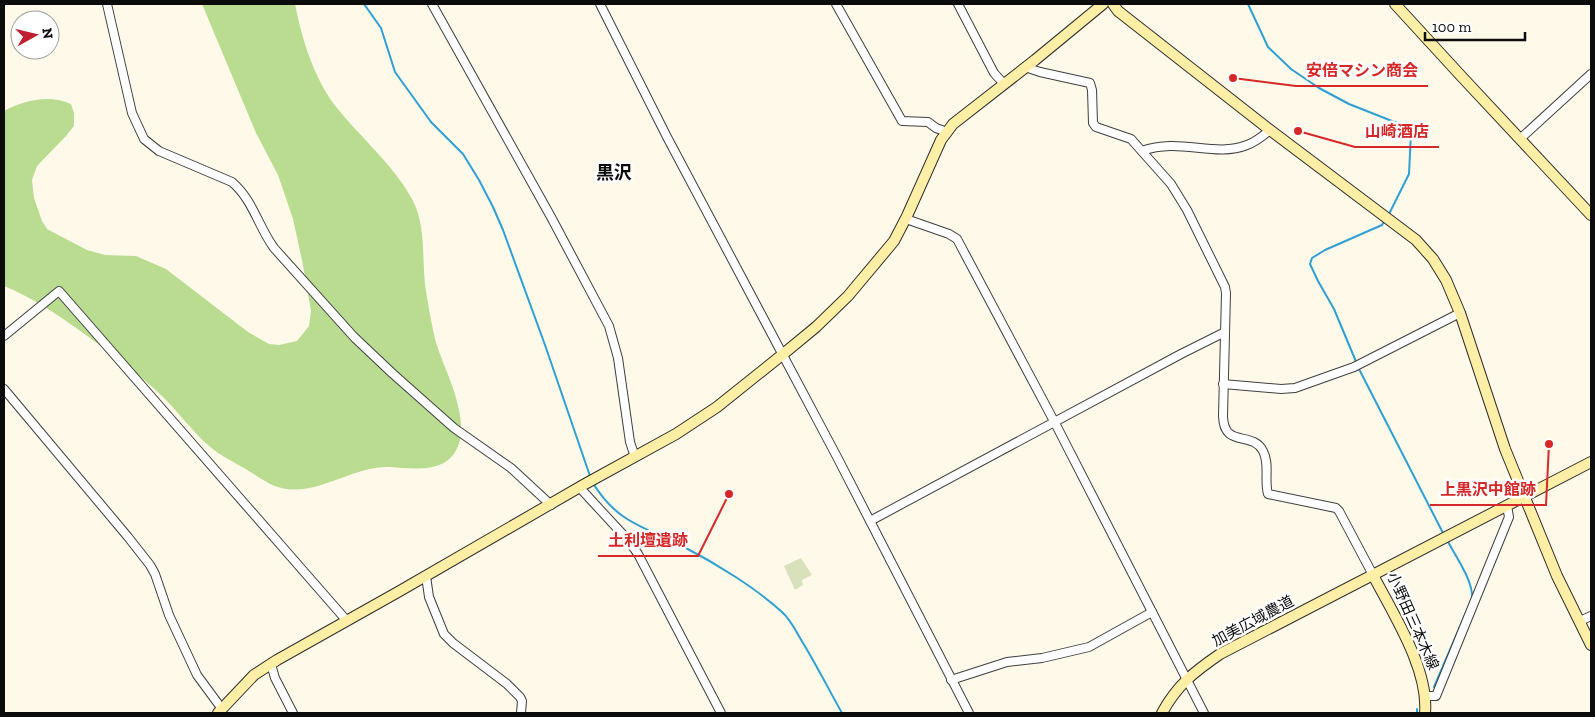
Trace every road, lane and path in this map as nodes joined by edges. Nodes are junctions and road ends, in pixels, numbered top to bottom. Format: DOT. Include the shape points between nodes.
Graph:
graph roads {
  1 [pos="107,4"];
  2 [pos="432,4"];
  3 [pos="600,4"];
  4 [pos="836,4"];
  5 [pos="958,4"];
  6 [pos="1103,4"];
  7 [pos="1113,4"];
  8 [pos="1395,4"];
  9 [pos="1025,68"];
  10 [pos="1591,74"];
  11 [pos="1004,84"];
  12 [pos="1270,130"];
  13 [pos="947,132"];
  14 [pos="1520,139"];
  15 [pos="1142,151"];
  16 [pos="1591,215"];
  17 [pos="906,219"];
  18 [pos="1460,313"];
  19 [pos="1225,332"];
  20 [pos="4,336"];
  21 [pos="782,355"];
  22 [pos="1223,384"];
  23 [pos="4,389"];
  24 [pos="1055,423"];
  25 [pos="636,457"];
  26 [pos="1591,462"];
  27 [pos="583,486"];
  28 [pos="1524,496"];
  29 [pos="552,504"];
  30 [pos="1507,506"];
  31 [pos="870,521"];
  32 [pos="1374,575"];
  33 [pos="426,576"];
  34 [pos="1152,612"];
  35 [pos="1591,616"];
  36 [pos="347,621"];
  37 [pos="1580,621"];
  38 [pos="1591,645"];
  39 [pos="271,664"];
  40 [pos="1186,679"];
  41 [pos="951,680"];
  42 [pos="1425,696"];
  43 [pos="220,711"];
  44 [pos="293,713"];
  45 [pos="521,713"];
  46 [pos="721,713"];
  47 [pos="969,713"];
  48 [pos="1162,713"];
  49 [pos="1204,713"];
  50 [pos="1425,713"];
  1 -- 29 [label="street" via="132,113 144,139 159,151 232,182 251,205 274,248 354,337 454,428 511,468"];
  2 -- 25 [label="street" via="609,326 618,358 630,442"];
  3 -- 21 [label="street" via="666,137"];
  4 -- 13 [label="street" via="902,121 928,122"];
  5 -- 11 [label="street" via="994,72"];
  6 -- 9 [label="street"];
  7 -- 12 [label="street"];
  8 -- 14 [label="street"];
  9 -- 11 [label="street"];
  9 -- 15 [label="street" via="1090,83 1096,127 1127,137"];
  10 -- 14 [label="street"];
  11 -- 13 [label="street"];
  12 -- 15 [label="street" via="1254,142 1232,149 1174,145"];
  12 -- 18 [label="street" via="1416,240 1434,259"];
  13 -- 17 [label="street"];
  14 -- 16 [label="street"];
  15 -- 19 [label="street" via="1187,210 1225,287"];
  17 -- 21 [label="street" via="894,240 848,296"];
  17 -- 24 [label="street" via="957,239"];
  18 -- 22 [label="street" via="1354,367 1295,388"];
  18 -- 28 [label="street"];
  19 -- 22 [label="street"];
  19 -- 24 [label="street"];
  20 -- 36 [label="street" via="59,292"];
  21 -- 25 [label="street" via="697,421"];
  21 -- 31 [label="street"];
  22 -- 32 [label="street" via="1224,428 1233,436 1252,441 1263,450 1268,494 1336,508"];
  23 -- 43 [label="street" via="150,565 193,667"];
  24 -- 31 [label="street"];
  24 -- 34 [label="street"];
  25 -- 27 [label="street"];
  26 -- 28 [label="street, 小野田三本木線"];
  27 -- 29 [label="street"];
  27 -- 46 [label="street" via="638,554"];
  28 -- 30 [label="street, 小野田三本木線"];
  28 -- 37 [label="street" via="1557,576"];
  29 -- 33 [label="street"];
  30 -- 32 [label="street, 小野田三本木線"];
  30 -- 42 [label="street" via="1509,517 1436,696"];
  31 -- 41 [label="street"];
  32 -- 40 [label="street, 加美広域農道" via="1220,654"];
  32 -- 42 [label="street, 小野田三本木線" via="1418,664"];
  33 -- 36 [label="street"];
  33 -- 45 [label="street" via="429,597 444,634 508,684 522,701"];
  34 -- 40 [label="street"];
  34 -- 41 [label="street" via="1090,647 1006,662"];
  35 -- 37 [label="street"];
  36 -- 39 [label="street"];
  37 -- 38 [label="street"];
  39 -- 43 [label="street" via="250,679"];
  39 -- 44 [label="street"];
  40 -- 48 [label="street, 加美広域農道"];
  40 -- 49 [label="street"];
  41 -- 47 [label="street"];
  42 -- 50 [label="street, 小野田三本木線"];
}
